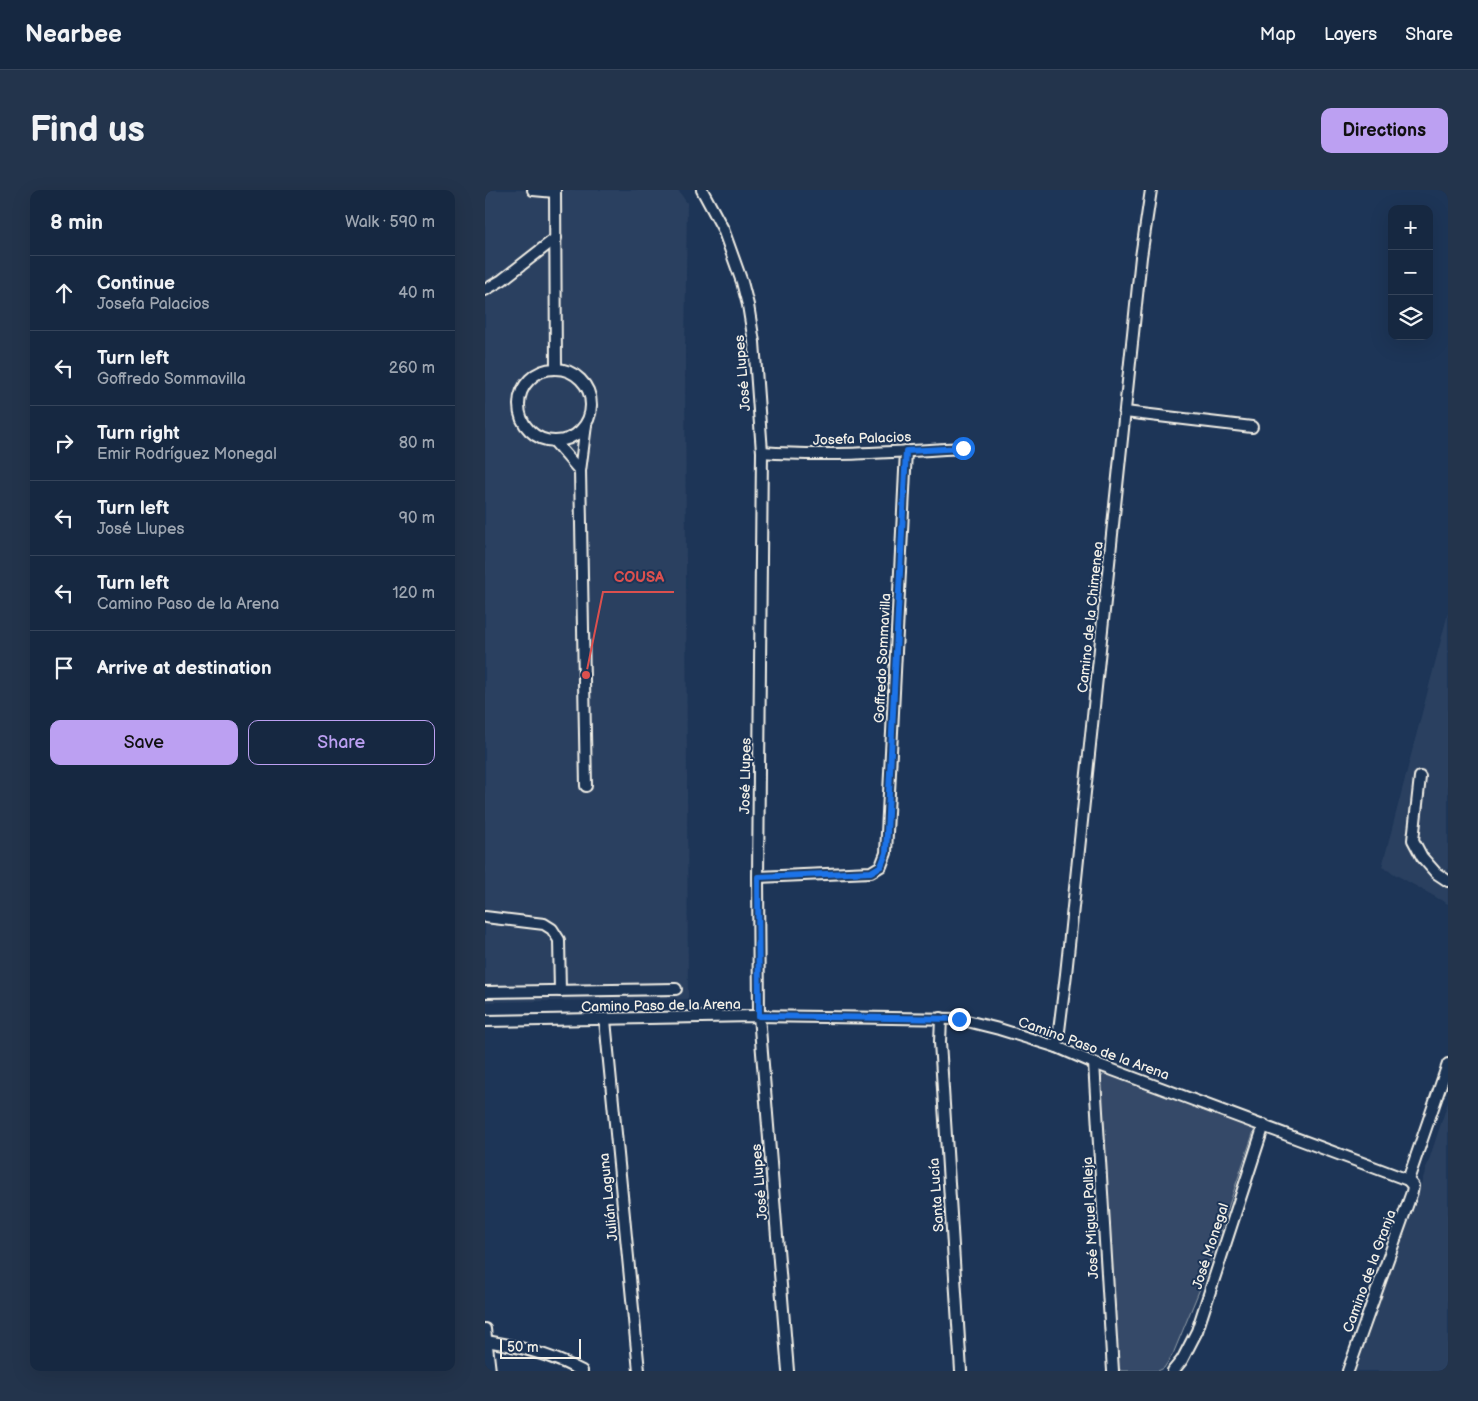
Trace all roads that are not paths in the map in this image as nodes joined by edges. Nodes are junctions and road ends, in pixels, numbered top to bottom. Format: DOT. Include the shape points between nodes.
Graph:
graph roads {
  1 [pos="533,190"];
  2 [pos="702,190"];
  3 [pos="1151,190"];
  4 [pos="555,191"];
  5 [pos="555,238"];
  6 [pos="485,290"];
  7 [pos="556,368"];
  8 [pos="1125,412"];
  9 [pos="585,425"];
  10 [pos="1252,427"];
  11 [pos="554,441"];
  12 [pos="963,448"];
  13 [pos="906,451"];
  14 [pos="762,452"];
  15 [pos="580,471"];
  16 [pos="1420,777"];
  17 [pos="586,786"];
  18 [pos="758,877"];
  19 [pos="1448,881"];
  20 [pos="485,917"];
  21 [pos="677,989"];
  22 [pos="560,991"];
  23 [pos="485,992"];
  24 [pos="759,1016"];
  25 [pos="941,1018"];
  26 [pos="605,1020"];
  27 [pos="485,1021"];
  28 [pos="1057,1047"];
  29 [pos="1094,1063"];
  30 [pos="1448,1064"];
  31 [pos="1264,1126"];
  32 [pos="1408,1180"];
  33 [pos="485,1330"];
  34 [pos="486,1341"];
  35 [pos="491,1371"];
  36 [pos="583,1371"];
  37 [pos="639,1371"];
  38 [pos="788,1371"];
  39 [pos="961,1371"];
  40 [pos="1113,1371"];
  41 [pos="1173,1371"];
  42 [pos="1348,1371"];
  1 -- 4 [label="street"];
  2 -- 14 [label="street, José Llupes" via="723,229 748,305"];
  3 -- 8 [label="street, Camino de la Chimenea"];
  4 -- 5 [label="street"];
  5 -- 6 [label="street"];
  5 -- 7 [label="street"];
  7 -- 9 [label="street" via="571,372 583,382 590,395 591,411"];
  7 -- 11 [label="street" via="538,373 524,386 519,404 523,422 536,436"];
  8 -- 10 [label="street"];
  8 -- 28 [label="street, Camino de la Chimenea"];
  9 -- 11 [label="street" via="572,437"];
  9 -- 15 [label="street"];
  11 -- 15 [label="street"];
  12 -- 13 [label="street, Josefa Palacios"];
  13 -- 14 [label="street, Josefa Palacios" via="852,454"];
  13 -- 18 [label="street, Goffredo Sommavilla" via="886,853 881,866 871,872"];
  14 -- 18 [label="street, José Llupes"];
  15 -- 17 [label="street"];
  16 -- 19 [label="street" via="1413,840 1422,857"];
  18 -- 24 [label="street, José Llupes"];
  20 -- 22 [label="street" via="544,924 552,929 559,940"];
  21 -- 22 [label="street"];
  22 -- 23 [label="street"];
  24 -- 25 [label="street, Camino Paso de la Arena"];
  24 -- 26 [label="street, Camino Paso de la Arena"];
  24 -- 38 [label="street, José Llupes"];
  25 -- 28 [label="street, Camino Paso de la Arena" via="969,1021"];
  25 -- 39 [label="street, Santa Lucía"];
  26 -- 27 [label="street, Camino Paso de la Arena"];
  26 -- 37 [label="street, Julián Laguna"];
  28 -- 29 [label="street, Camino Paso de la Arena"];
  29 -- 31 [label="street, Camino Paso de la Arena"];
  29 -- 40 [label="street, José Miguel Palleja"];
  30 -- 32 [label="street, Camino de la Granja"];
  31 -- 32 [label="street, Camino Paso de la Arena"];
  31 -- 41 [label="street, José Monegal" via="1197,1331"];
  32 -- 42 [label="street, Camino de la Granja" via="1413,1186 1412,1192"];
  33 -- 34 [label="street"];
  34 -- 35 [label="street"];
  34 -- 36 [label="street" via="539,1353"];
}
